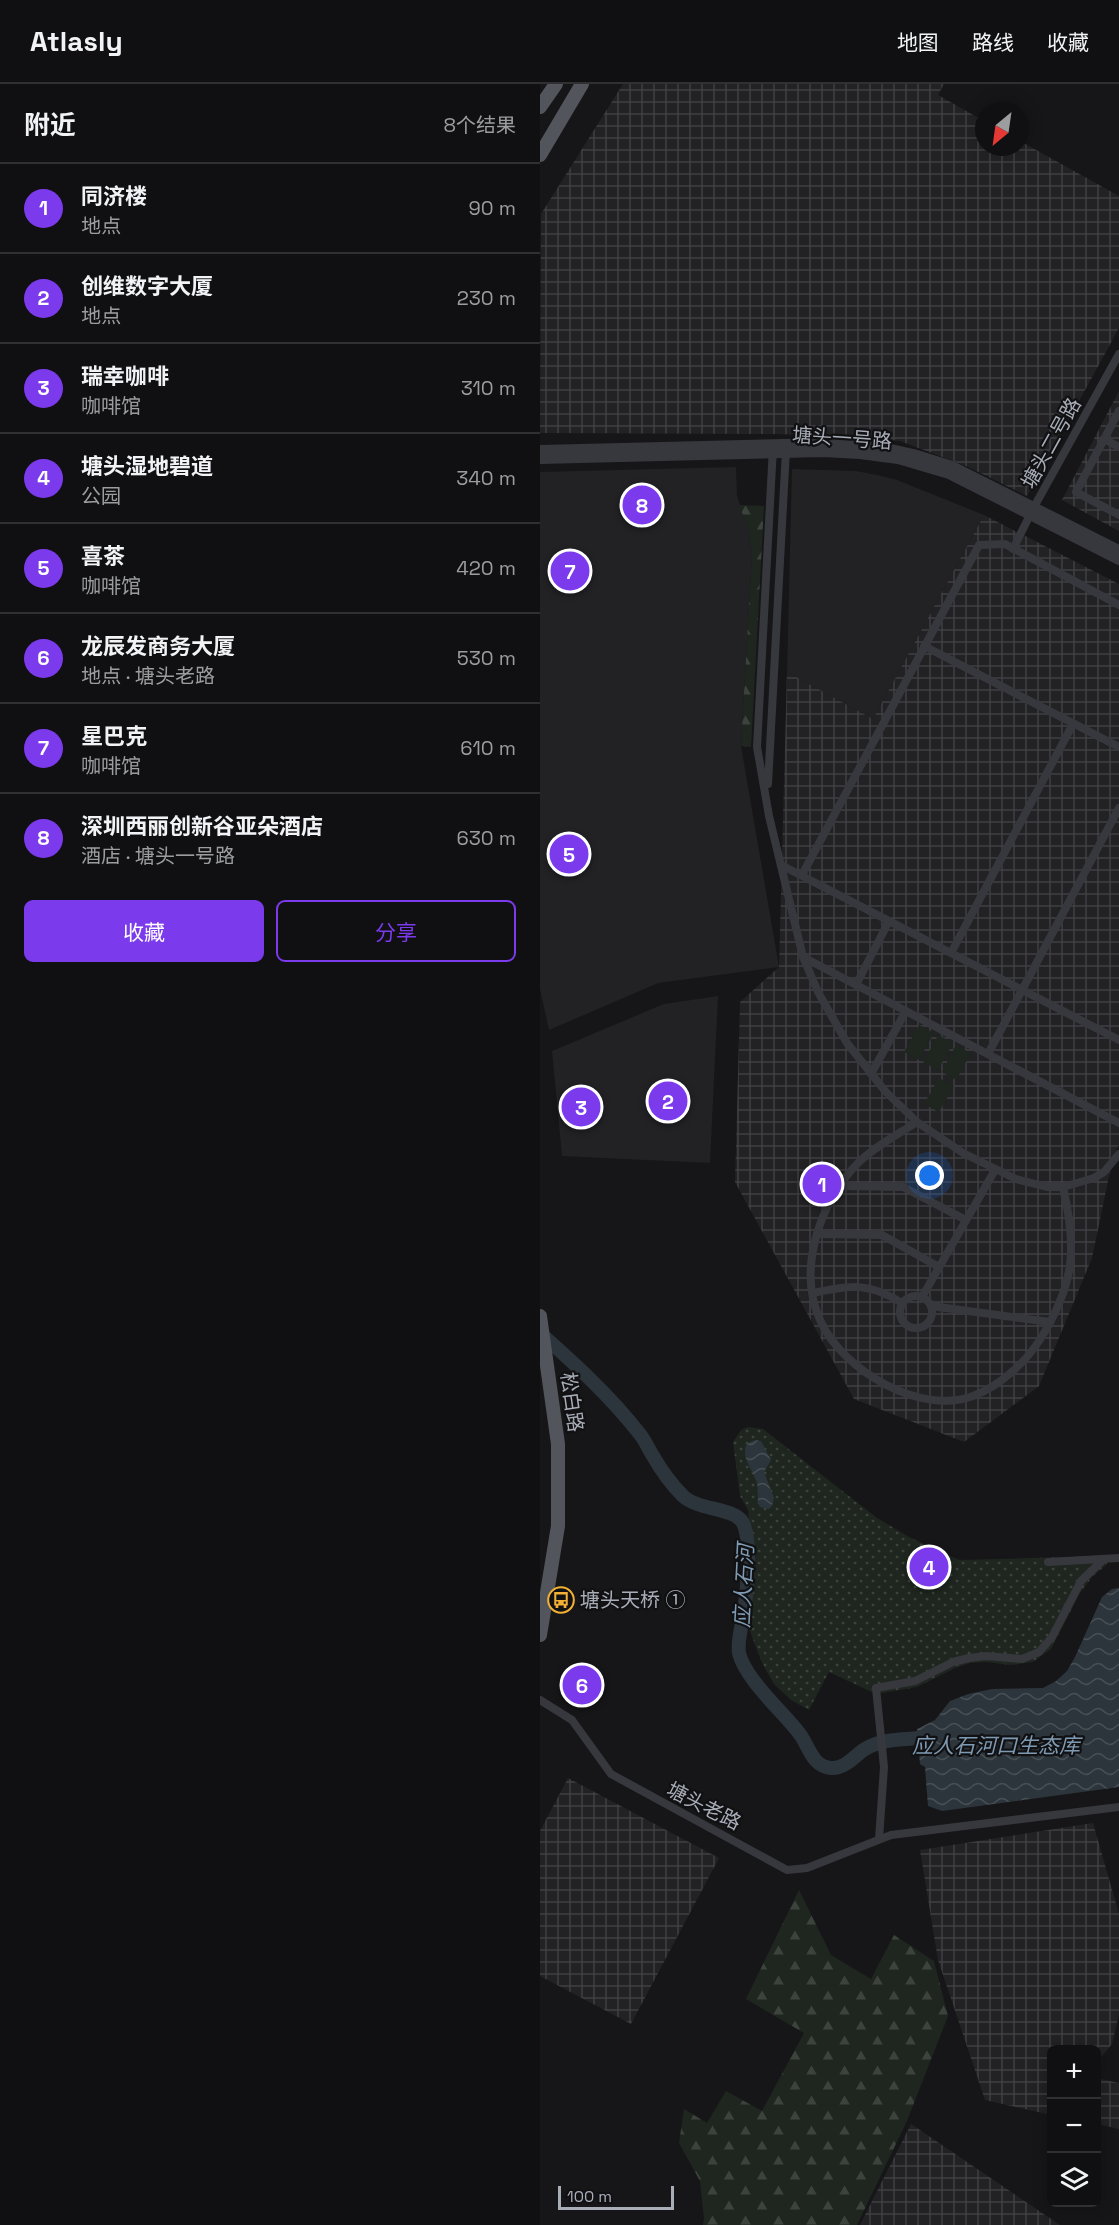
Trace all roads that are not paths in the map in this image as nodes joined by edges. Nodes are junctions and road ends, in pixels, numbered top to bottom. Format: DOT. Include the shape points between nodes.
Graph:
graph roads {
  1 [pos="556,84"];
  2 [pos="582,84"];
  3 [pos="540,107"];
  4 [pos="550,138"];
  5 [pos="540,155"];
  6 [pos="540,162"];
  7 [pos="1119,354"];
  8 [pos="1119,411"];
  9 [pos="1104,439"];
  10 [pos="1119,447"];
  11 [pos="773,448"];
  12 [pos="786,448"];
  13 [pos="540,450"];
  14 [pos="540,459"];
  15 [pos="1032,511"];
  16 [pos="1119,515"];
  17 [pos="1013,549"];
  18 [pos="1119,550"];
  19 [pos="1119,560"];
  20 [pos="1119,605"];
  21 [pos="924,646"];
  22 [pos="1073,724"];
  23 [pos="1119,747"];
  24 [pos="767,800"];
  25 [pos="1119,808"];
  26 [pos="782,865"];
  27 [pos="802,875"];
  28 [pos="889,921"];
  29 [pos="951,953"];
  30 [pos="803,957"];
  31 [pos="856,985"];
  32 [pos="1022,990"];
  33 [pos="906,1011"];
  34 [pos="1119,1040"];
  35 [pos="988,1054"];
  36 [pos="871,1074"];
  37 [pos="917,1122"];
  38 [pos="1119,1123"];
  39 [pos="1119,1154"];
  40 [pos="995,1170"];
  41 [pos="840,1186"];
  42 [pos="1063,1187"];
  43 [pos="966,1221"];
  44 [pos="817,1234"];
  45 [pos="939,1267"];
  46 [pos="813,1293"];
  47 [pos="922,1297"];
  48 [pos="902,1304"];
  49 [pos="931,1306"];
  50 [pos="540,1316"];
  51 [pos="1050,1322"];
  52 [pos="1119,1558"];
  53 [pos="1104,1559"];
  54 [pos="1048,1562"];
  55 [pos="540,1635"];
  56 [pos="540,1700"];
  57 [pos="1119,1807"];
  58 [pos="879,1839"];
  1 -- 3 [label="main road"];
  2 -- 4 [label="main road"];
  4 -- 5 [label="main road"];
  4 -- 6 [label="main road"];
  7 -- 15 [label="street, 塘头二号路"];
  8 -- 9 [label="street"];
  9 -- 10 [label="street"];
  9 -- 16 [label="street" via="1076,492"];
  11 -- 12 [label="street, 塘头一号路"];
  11 -- 13 [label="street, 塘头一号路"];
  11 -- 14 [label="street, 塘头一号路"];
  11 -- 24 [label="street" via="757,747"];
  12 -- 15 [label="street, 塘头一号路" via="853,444 917,455 952,466"];
  12 -- 24 [label="street"];
  15 -- 17 [label="street, 塘头二号路"];
  15 -- 18 [label="street, 塘头一号路"];
  15 -- 19 [label="street, 塘头一号路"];
  17 -- 20 [label="street"];
  17 -- 21 [label="street" via="1005,544 979,545"];
  21 -- 22 [label="street"];
  21 -- 27 [label="street"];
  22 -- 23 [label="street"];
  22 -- 29 [label="street"];
  24 -- 26 [label="street"];
  25 -- 32 [label="street"];
  26 -- 27 [label="street"];
  26 -- 30 [label="street"];
  27 -- 28 [label="street"];
  28 -- 29 [label="street"];
  28 -- 31 [label="street"];
  29 -- 32 [label="street"];
  30 -- 31 [label="street"];
  30 -- 36 [label="street" via="832,1018"];
  31 -- 33 [label="street"];
  32 -- 34 [label="street"];
  32 -- 35 [label="street"];
  33 -- 35 [label="street"];
  33 -- 36 [label="street"];
  35 -- 38 [label="street"];
  36 -- 37 [label="street"];
  37 -- 40 [label="street" via="947,1144"];
  37 -- 41 [label="street" via="865,1156"];
  39 -- 42 [label="street" via="1094,1179"];
  40 -- 42 [label="street" via="1032,1184"];
  40 -- 43 [label="street"];
  41 -- 43 [label="street" via="903,1187"];
  41 -- 44 [label="street"];
  42 -- 51 [label="street" via="1072,1228 1072,1254 1068,1280"];
  43 -- 45 [label="street"];
  44 -- 45 [label="street" via="882,1235"];
  44 -- 46 [label="street" via="811,1266"];
  45 -- 47 [label="street"];
  46 -- 48 [label="street" via="857,1286 879,1290"];
  46 -- 51 [label="street" via="827,1333 852,1361 884,1384 917,1397 946,1401 971,1397 994,1384 1029,1354"];
  47 -- 48 [label="street" via="910,1297"];
  47 -- 49 [label="street"];
  48 -- 49 [label="street" via="901,1319 912,1328 929,1321"];
  49 -- 51 [label="street"];
  50 -- 55 [label="main road, 松白路" via="558,1444 558,1526"];
  52 -- 53 [label="street"];
  53 -- 54 [label="street"];
  53 -- 58 [label="street" via="1081,1581 1040,1652 1022,1659 969,1658 915,1681 876,1688 884,1767"];
  56 -- 58 [label="street, 塘头老路" via="572,1720 611,1774 787,1870 807,1868"];
  57 -- 58 [label="street, 塘头老路"];
}
